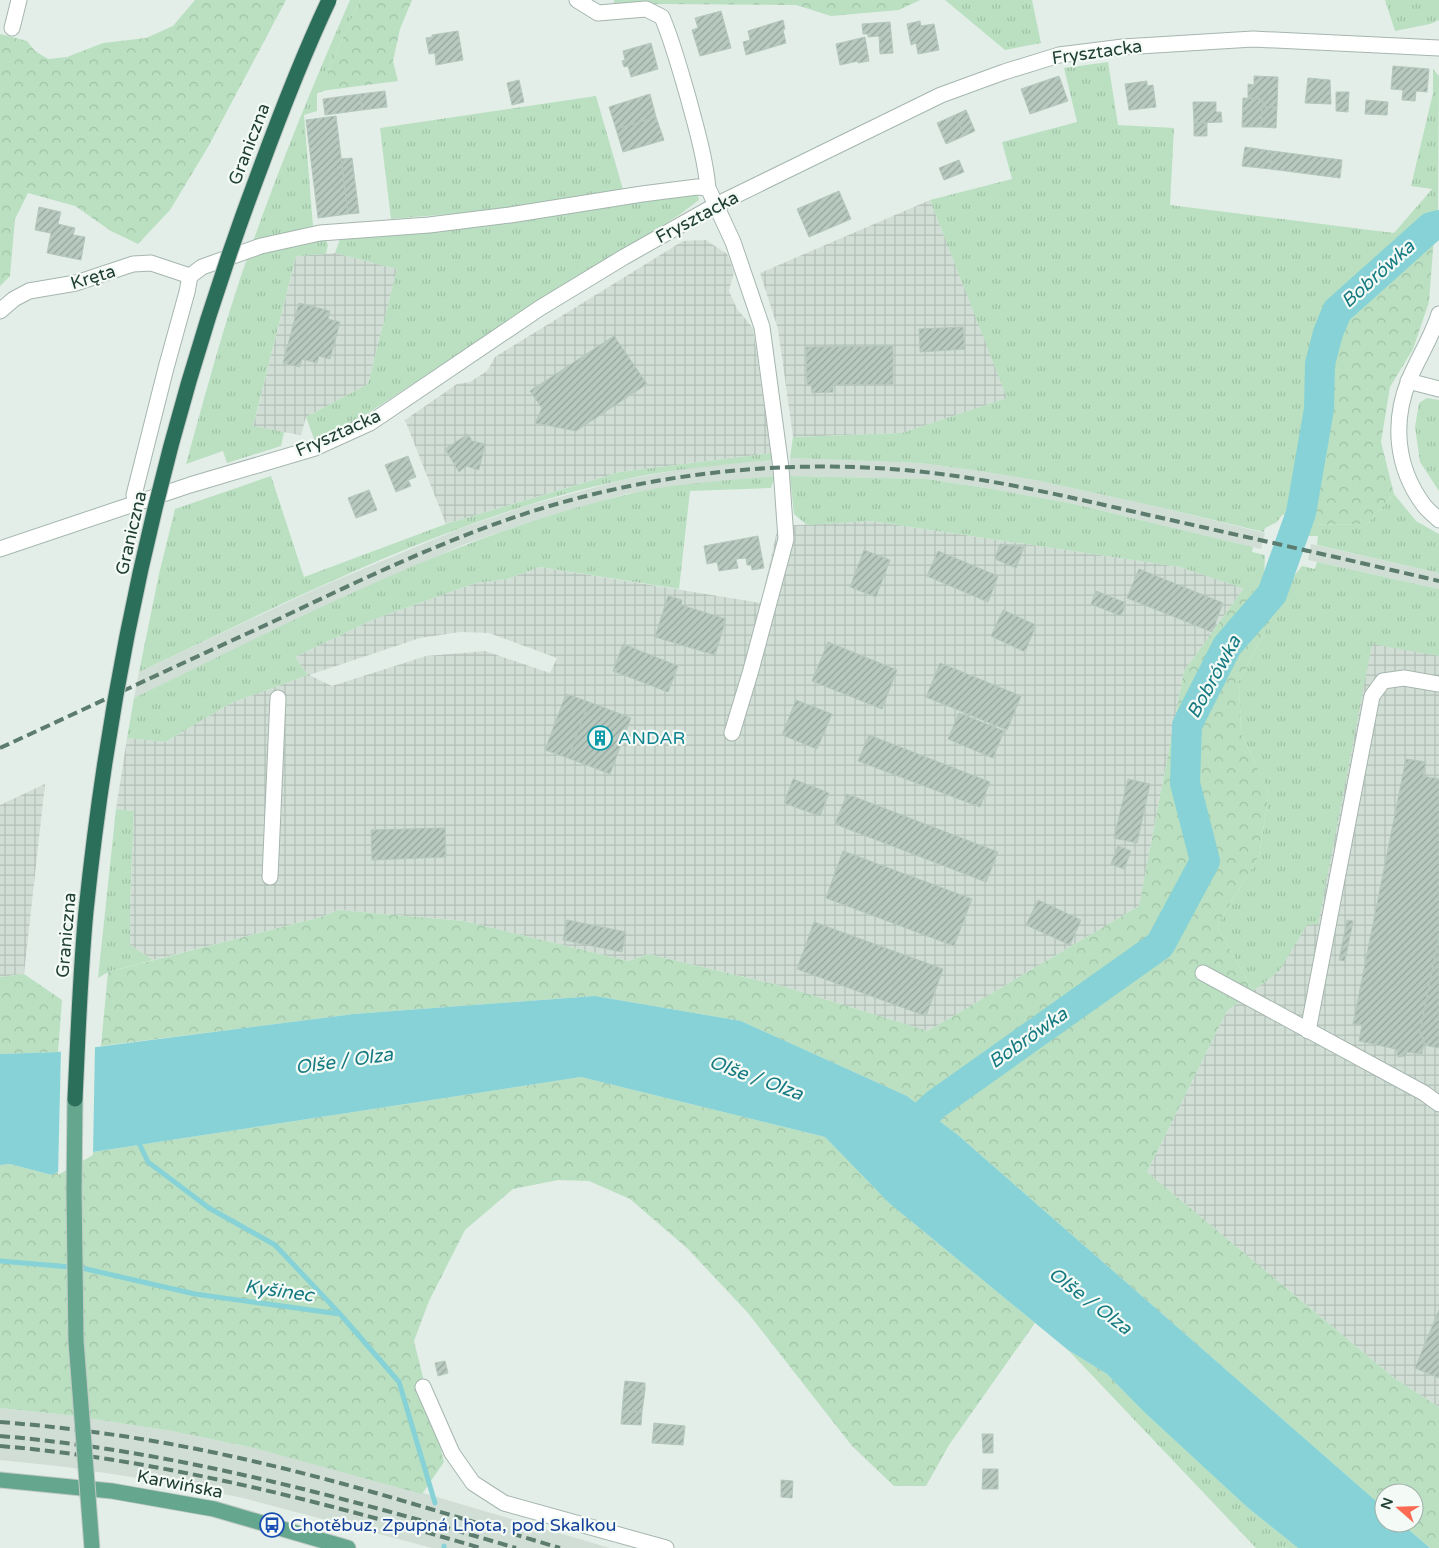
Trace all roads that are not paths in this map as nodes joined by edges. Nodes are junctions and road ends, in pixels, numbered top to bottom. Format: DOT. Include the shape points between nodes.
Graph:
graph roads {
  1 [pos="19,0"];
  2 [pos="328,0"];
  3 [pos="577,0"];
  4 [pos="12,28"];
  5 [pos="1439,48"];
  6 [pos="708,188"];
  7 [pos="716,206"];
  8 [pos="190,276"];
  9 [pos="0,311"];
  10 [pos="1439,314"];
  11 [pos="1408,381"];
  12 [pos="1439,389"];
  13 [pos="136,503"];
  14 [pos="1439,520"];
  15 [pos="0,549"];
  16 [pos="1439,684"];
  17 [pos="278,698"];
  18 [pos="732,733"];
  19 [pos="270,877"];
  20 [pos="1203,973"];
  21 [pos="1308,1031"];
  22 [pos="75,1099"];
  23 [pos="1439,1104"];
  24 [pos="423,1387"];
  25 [pos="0,1480"];
  26 [pos="92,1548"];
  27 [pos="348,1548"];
  28 [pos="666,1548"];
  1 -- 4 [label="street"];
  2 -- 22 [label="highway, Graniczna, bridge" via="291,87 224,269 179,416 149,534 120,674 94,842 80,990"];
  3 -- 6 [label="street" via="598,13 646,9 662,17 693,115"];
  5 -- 7 [label="street, Frysztacka" via="1253,39 1123,47 1059,55 941,95"];
  6 -- 7 [label="street"];
  6 -- 8 [label="street" via="651,193 429,225 320,233 261,246 202,267"];
  7 -- 13 [label="street, Frysztacka" via="540,308 370,423 315,448"];
  7 -- 18 [label="street" via="733,242 762,328 781,468 786,539"];
  8 -- 9 [label="street, Kręta" via="150,263 134,264 76,283 30,291 14,298"];
  8 -- 13 [label="street" via="134,495"];
  10 -- 11 [label="street"];
  11 -- 12 [label="street"];
  11 -- 14 [label="street" via="1401,405 1398,437 1404,472 1423,504"];
  13 -- 15 [label="street, Frysztacka"];
  16 -- 21 [label="street" via="1404,678 1383,681 1372,696"];
  17 -- 19 [label="street"];
  20 -- 21 [label="street"];
  21 -- 23 [label="street"];
  22 -- 26 [label="main road, bridge" via="76,1341"];
  24 -- 28 [label="street" via="452,1453 473,1483 504,1503"];
  25 -- 27 [label="main road, Karwińska" via="112,1491 214,1509"];
}
